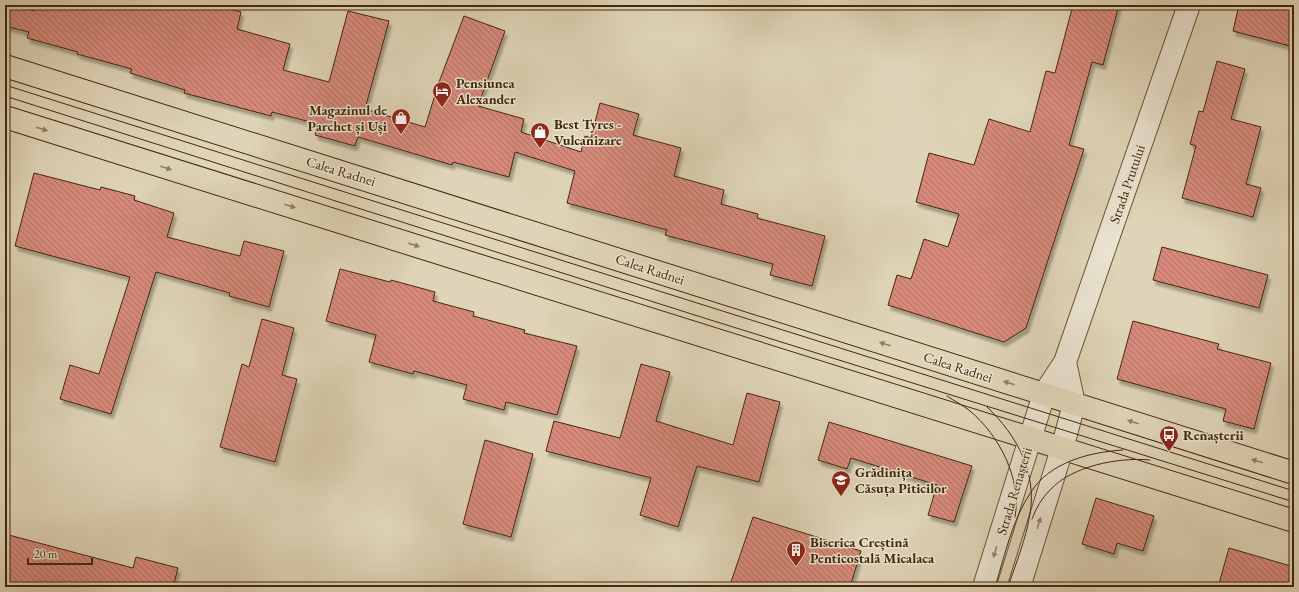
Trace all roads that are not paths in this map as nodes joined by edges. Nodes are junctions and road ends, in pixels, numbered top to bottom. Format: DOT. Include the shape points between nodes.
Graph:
graph roads {
  1 [pos="1189,5"];
  2 [pos="5,66"];
  3 [pos="5,117"];
  4 [pos="1065,362"];
  5 [pos="1044,394"];
  6 [pos="1074,404"];
  7 [pos="1030,438"];
  8 [pos="1062,449"];
  9 [pos="1294,473"];
  10 [pos="1294,521"];
  11 [pos="984,587"];
  12 [pos="1019,587"];
  1 -- 4 [label="street, Strada Prutului"];
  5 -- 2 [label="main road, Calea Radnei, one-way"];
  3 -- 7 [label="main road, one-way"];
  4 -- 5 [label="street, Strada Prutului"];
  4 -- 6 [label="street"];
  5 -- 6 [label="main road, Calea Radnei"];
  5 -- 7 [label="street, Strada Renașterii"];
  6 -- 8 [label="street"];
  9 -- 6 [label="main road, Calea Radnei, one-way"];
  7 -- 8 [label="main road"];
  7 -- 11 [label="street, Strada Renașterii, one-way"];
  8 -- 10 [label="main road"];
  12 -- 8 [label="street, one-way"];
}
